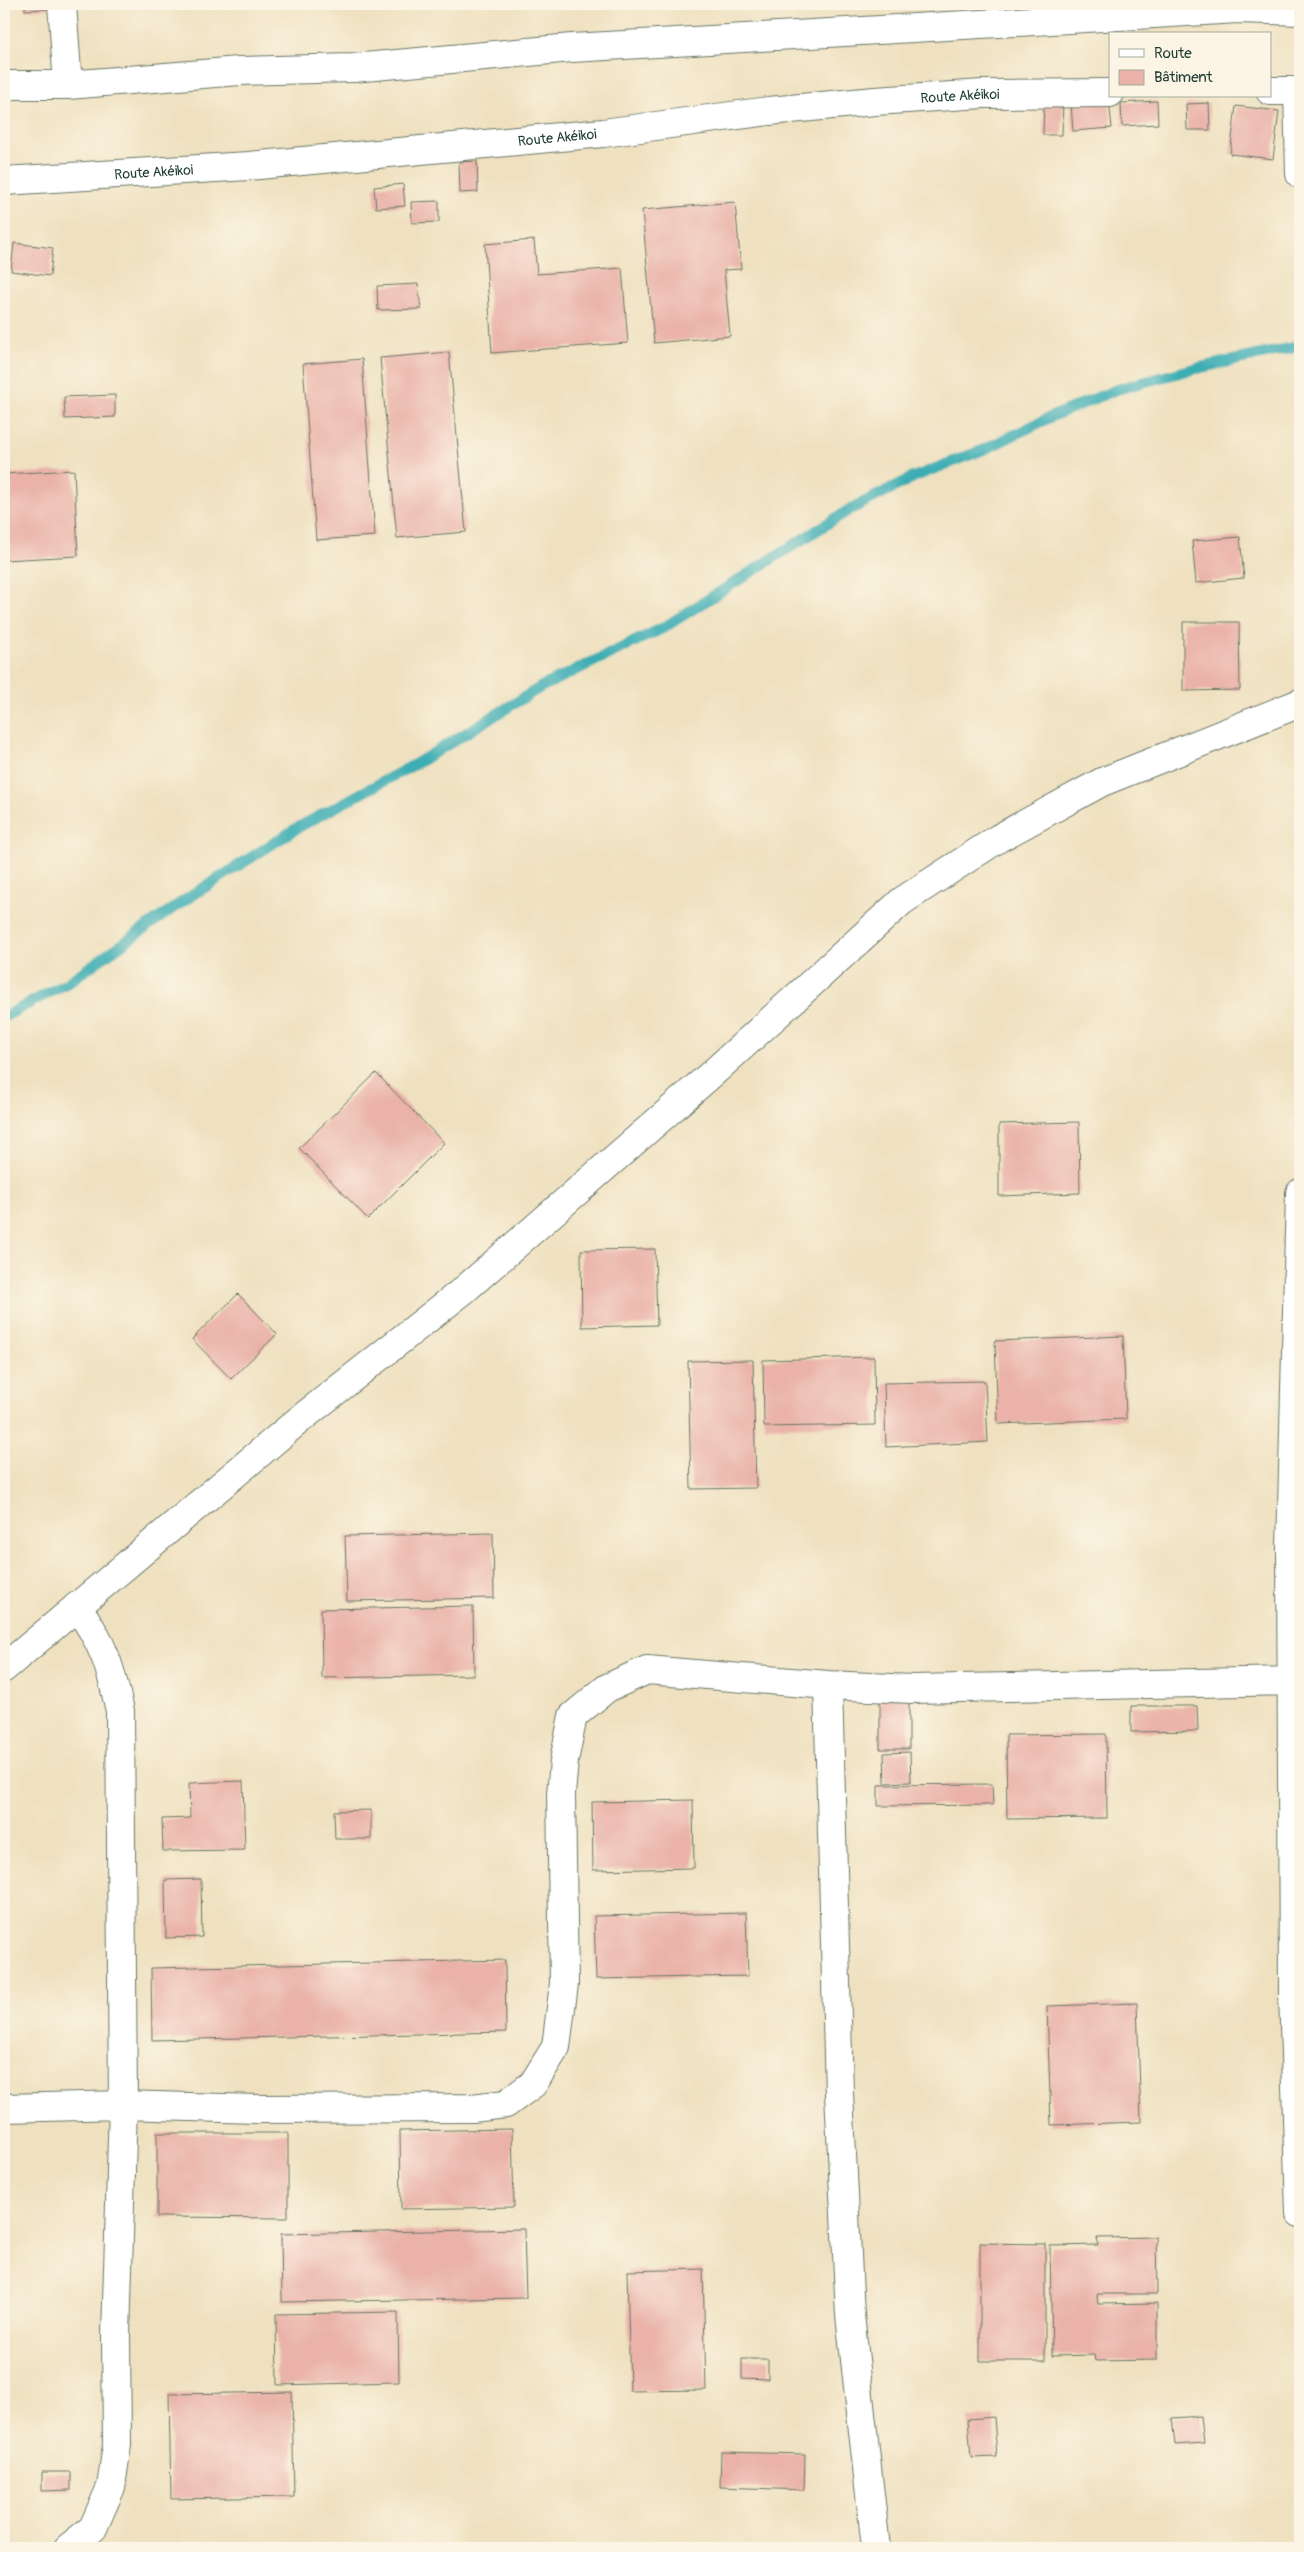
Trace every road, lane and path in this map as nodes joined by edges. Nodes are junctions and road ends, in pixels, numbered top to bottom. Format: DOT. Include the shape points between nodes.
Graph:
graph roads {
  1 [pos="62,4"];
  2 [pos="1238,7"];
  3 [pos="1300,11"];
  4 [pos="4,85"];
  5 [pos="68,85"];
  6 [pos="1272,91"];
  7 [pos="1299,91"];
  8 [pos="1109,93"];
  9 [pos="1300,174"];
  10 [pos="4,181"];
  11 [pos="1300,703"];
  12 [pos="1300,1193"];
  13 [pos="77,1606"];
  14 [pos="4,1668"];
  15 [pos="1292,1681"];
  16 [pos="828,1685"];
  17 [pos="123,2105"];
  18 [pos="4,2108"];
  19 [pos="1300,2213"];
  20 [pos="68,2548"];
  21 [pos="876,2548"];
  1 -- 5 [label="street"];
  2 -- 3 [label="street"];
  2 -- 5 [label="street" via="572,48 353,68 239,72"];
  4 -- 5 [label="street"];
  6 -- 7 [label="street"];
  7 -- 9 [label="street"];
  8 -- 10 [label="street, Route Akéikoi" via="983,94 874,101 603,133 248,166"];
  11 -- 13 [label="street" via="1102,782 999,838 902,901 715,1071 464,1290 299,1420"];
  12 -- 15 [label="street" via="1291,1548"];
  13 -- 14 [label="street"];
  13 -- 17 [label="street" via="97,1636 110,1666 120,1710"];
  15 -- 16 [label="street" via="932,1689"];
  15 -- 19 [label="street" via="1293,1992"];
  16 -- 17 [label="street" via="647,1670 607,1688 573,1716 561,1794 564,1984 556,2048 534,2084 506,2104 472,2108"];
  16 -- 21 [label="street" via="839,2093 850,2315"];
  17 -- 18 [label="street"];
  17 -- 20 [label="street" via="116,2335 117,2445 111,2487 93,2528"];
}
